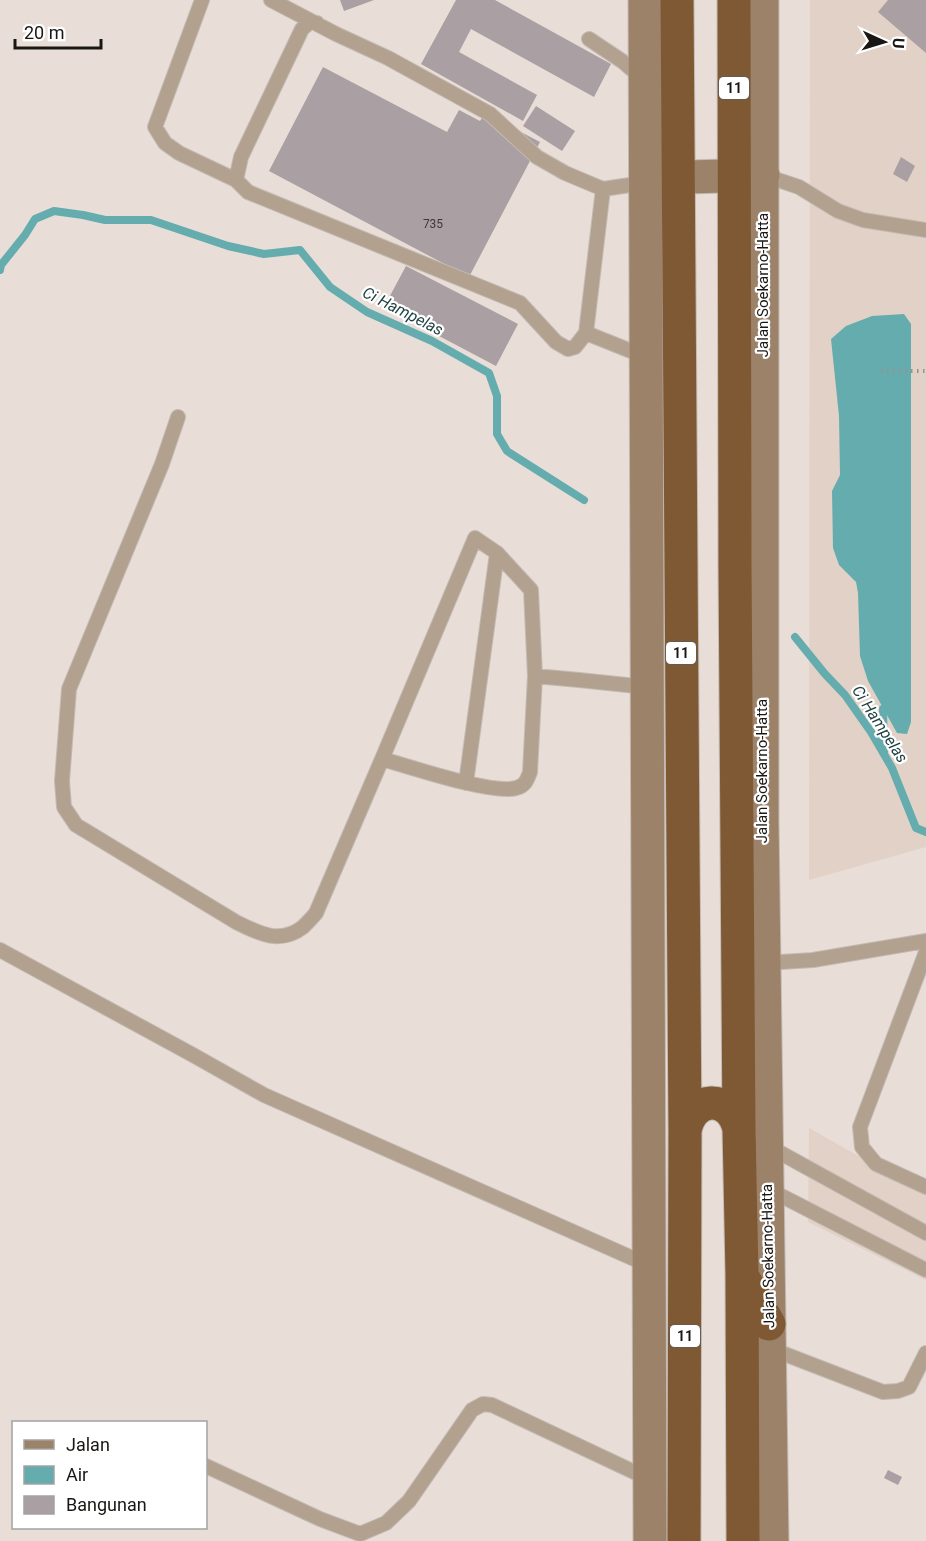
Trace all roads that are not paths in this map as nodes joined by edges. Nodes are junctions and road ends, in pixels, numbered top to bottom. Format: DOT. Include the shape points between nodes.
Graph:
graph roads {
  1 [pos="202,0"];
  2 [pos="271,0"];
  3 [pos="645,0"];
  4 [pos="677,0"];
  5 [pos="734,0"];
  6 [pos="762,0"];
  7 [pos="317,23"];
  8 [pos="589,39"];
  9 [pos="661,79"];
  10 [pos="677,176"];
  11 [pos="749,176"];
  12 [pos="645,178"];
  13 [pos="236,180"];
  14 [pos="603,189"];
  15 [pos="926,230"];
  16 [pos="586,333"];
  17 [pos="646,357"];
  18 [pos="178,417"];
  19 [pos="497,553"];
  20 [pos="535,676"];
  21 [pos="646,687"];
  22 [pos="382,759"];
  23 [pos="466,783"];
  24 [pos="926,941"];
  25 [pos="0,950"];
  26 [pos="926,952"];
  27 [pos="765,963"];
  28 [pos="685,1131"];
  29 [pos="753,1137"];
  30 [pos="926,1187"];
  31 [pos="767,1189"];
  32 [pos="926,1233"];
  33 [pos="648,1265"];
  34 [pos="926,1270"];
  35 [pos="742,1274"];
  36 [pos="769,1336"];
  37 [pos="926,1353"];
  38 [pos="207,1466"];
  39 [pos="649,1479"];
  40 [pos="650,1541"];
  41 [pos="684,1541"];
  42 [pos="743,1541"];
  43 [pos="772,1541"];
  1 -- 13 [label="lane" via="155,127 165,143 179,153"];
  2 -- 7 [label="lane"];
  3 -- 9 [label="main road"];
  4 -- 9 [label="highway, 11"];
  5 -- 11 [label="highway, Jalan Soekarno-Hatta / 11"];
  6 -- 11 [label="main road, Jalan Soekarno-Hatta"];
  7 -- 13 [label="lane" via="310,22 302,28 242,157"];
  7 -- 14 [label="lane" via="490,114 537,157"];
  8 -- 9 [label="lane" via="622,61"];
  9 -- 10 [label="highway, 11"];
  9 -- 12 [label="main road"];
  10 -- 11 [label="main road"];
  10 -- 12 [label="main road"];
  10 -- 28 [label="highway, 11"];
  11 -- 15 [label="lane" via="799,187 838,211 863,220"];
  11 -- 27 [label="main road, Jalan Soekarno-Hatta"];
  11 -- 29 [label="highway, Jalan Soekarno-Hatta / 11"];
  12 -- 14 [label="lane"];
  12 -- 17 [label="main road"];
  13 -- 16 [label="lane" via="248,192 265,200 520,303 556,342 568,349"];
  14 -- 16 [label="lane"];
  16 -- 17 [label="lane"];
  17 -- 21 [label="main road"];
  18 -- 22 [label="lane" via="69,689 62,781 64,807 76,825 236,922 273,937 302,928 316,913"];
  19 -- 20 [label="lane" via="531,590"];
  19 -- 22 [label="lane" via="475,538"];
  19 -- 23 [label="lane"];
  20 -- 21 [label="lane"];
  20 -- 23 [label="lane" via="530,772 526,782 515,789"];
  21 -- 33 [label="main road"];
  22 -- 23 [label="lane"];
  24 -- 27 [label="lane" via="813,960"];
  25 -- 33 [label="lane" via="264,1095"];
  26 -- 30 [label="lane" via="860,1126 862,1147 876,1164"];
  27 -- 29 [label="main road, Jalan Soekarno-Hatta"];
  28 -- 29 [label="highway" via="693,1111 712,1103 731,1110"];
  28 -- 41 [label="highway, 11"];
  29 -- 31 [label="main road, Jalan Soekarno-Hatta"];
  29 -- 32 [label="lane"];
  29 -- 35 [label="highway, Jalan Soekarno-Hatta / 11"];
  31 -- 34 [label="lane"];
  31 -- 36 [label="main road, Jalan Soekarno-Hatta"];
  33 -- 39 [label="main road"];
  35 -- 36 [label="highway"];
  35 -- 42 [label="highway, Jalan Soekarno-Hatta / 11"];
  36 -- 37 [label="lane" via="883,1392 909,1387"];
  36 -- 43 [label="main road, Jalan Soekarno-Hatta"];
  38 -- 39 [label="lane" via="360,1534 386,1523 409,1502 472,1410 483,1404"];
  39 -- 40 [label="main road"];
}
